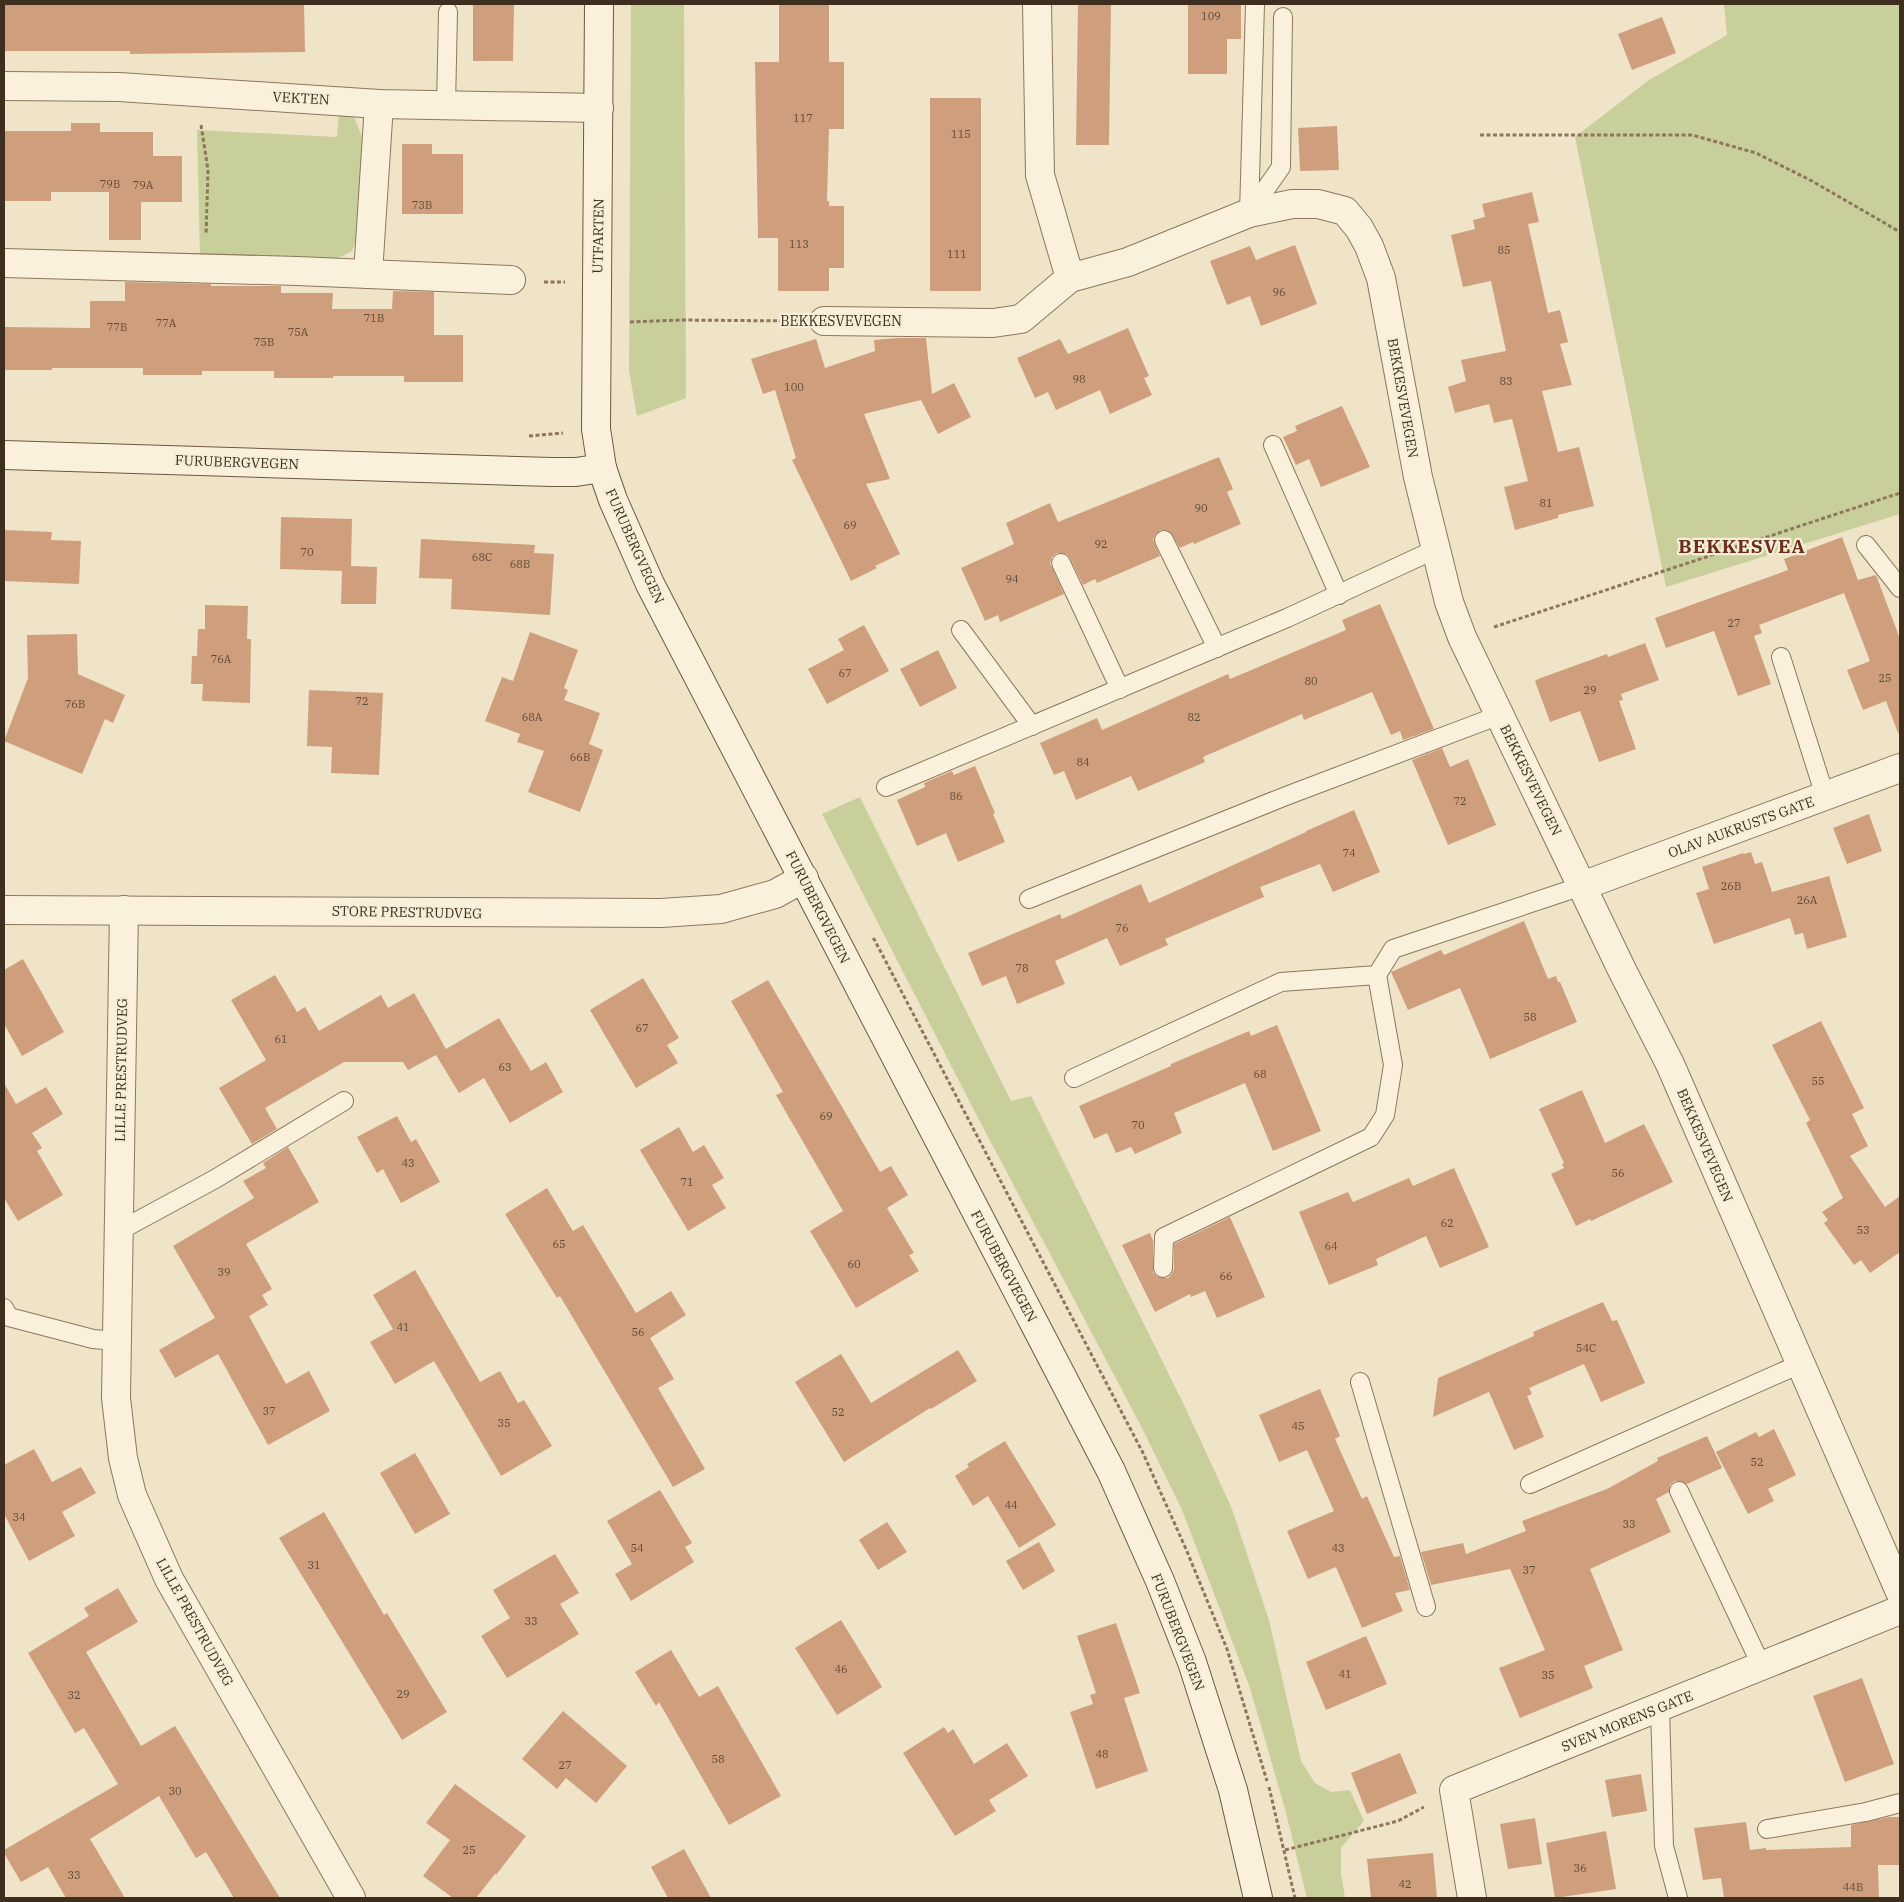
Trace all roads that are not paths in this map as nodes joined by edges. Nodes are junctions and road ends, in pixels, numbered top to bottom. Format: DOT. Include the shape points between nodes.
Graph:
graph roads {
  1 [pos="600,4"];
  2 [pos="1036,4"];
  3 [pos="1255,4"];
  4 [pos="448,12"];
  5 [pos="1284,17"];
  6 [pos="4,86"];
  7 [pos="379,104"];
  8 [pos="446,106"];
  9 [pos="599,108"];
  10 [pos="1249,213"];
  11 [pos="4,263"];
  12 [pos="368,274"];
  13 [pos="1070,278"];
  14 [pos="511,280"];
  15 [pos="824,321"];
  16 [pos="1273,445"];
  17 [pos="4,456"];
  18 [pos="602,468"];
  19 [pos="1164,540"];
  20 [pos="1866,545"];
  21 [pos="1436,549"];
  22 [pos="1061,563"];
  23 [pos="1900,588"];
  24 [pos="1339,595"];
  25 [pos="961,630"];
  26 [pos="1217,648"];
  27 [pos="1781,657"];
  28 [pos="1120,689"];
  29 [pos="1500,715"];
  30 [pos="1032,726"];
  31 [pos="1900,768"];
  32 [pos="886,787"];
  33 [pos="1825,796"];
  34 [pos="804,878"];
  35 [pos="1582,886"];
  36 [pos="1029,899"];
  37 [pos="4,910"];
  38 [pos="124,910"];
  39 [pos="1377,975"];
  40 [pos="1074,1078"];
  41 [pos="344,1101"];
  42 [pos="118,1231"];
  43 [pos="1163,1268"];
  44 [pos="4,1308"];
  45 [pos="117,1341"];
  46 [pos="1800,1364"];
  47 [pos="1360,1382"];
  48 [pos="1530,1484"];
  49 [pos="1679,1491"];
  50 [pos="1900,1592"];
  51 [pos="1426,1607"];
  52 [pos="1900,1610"];
  53 [pos="1762,1667"];
  54 [pos="1660,1708"];
  55 [pos="1900,1803"];
  56 [pos="1768,1829"];
  57 [pos="351,1898"];
  58 [pos="1258,1898"];
  59 [pos="1472,1898"];
  60 [pos="1678,1898"];
  1 -- 9 [label="street, UTFARTEN"];
  2 -- 13 [label="street" via="1040,175"];
  3 -- 10 [label="lane"];
  4 -- 8 [label="lane"];
  5 -- 10 [label="lane" via="1281,167"];
  6 -- 7 [label="street, VEKTEN" via="119,87"];
  7 -- 8 [label="street, VEKTEN"];
  7 -- 12 [label="street"];
  8 -- 9 [label="street, VEKTEN"];
  9 -- 18 [label="street, UTFARTEN" via="596,429"];
  10 -- 13 [label="street, BEKKESVEVEGEN" via="1128,262"];
  10 -- 21 [label="street, BEKKESVEVEGEN" via="1292,204 1318,204 1345,211 1359,228 1381,278 1418,477"];
  11 -- 12 [label="street"];
  12 -- 14 [label="street"];
  13 -- 15 [label="street, BEKKESVEVEGEN" via="1021,319 993,323"];
  16 -- 24 [label="lane"];
  17 -- 18 [label="street, FURUBERGVEGEN" via="552,472"];
  18 -- 34 [label="street, FURUBERGVEGEN" via="650,584"];
  19 -- 26 [label="lane"];
  20 -- 23 [label="lane"];
  21 -- 24 [label="lane"];
  21 -- 29 [label="street, BEKKESVEVEGEN" via="1449,602 1462,637"];
  22 -- 28 [label="lane"];
  24 -- 26 [label="lane"];
  25 -- 30 [label="lane"];
  26 -- 28 [label="lane"];
  27 -- 33 [label="lane"];
  28 -- 30 [label="lane"];
  29 -- 35 [label="street, BEKKESVEVEGEN"];
  29 -- 36 [label="lane"];
  30 -- 32 [label="lane"];
  31 -- 33 [label="street, OLAV AUKRUSTS GATE"];
  33 -- 35 [label="street, OLAV AUKRUSTS GATE"];
  34 -- 38 [label="street, STORE PRESTRUDVEG" via="775,894 721,909 661,913"];
  34 -- 58 [label="street, FURUBERGVEGEN" via="1111,1471 1160,1581 1192,1662 1233,1790"];
  35 -- 39 [label="lane" via="1393,949"];
  35 -- 46 [label="street, BEKKESVEVEGEN" via="1670,1064"];
  37 -- 38 [label="street, STORE PRESTRUDVEG"];
  38 -- 42 [label="street, LILLE PRESTRUDVEG"];
  39 -- 40 [label="lane" via="1281,982"];
  39 -- 43 [label="lane" via="1393,1065 1385,1115 1371,1137 1164,1237"];
  41 -- 42 [label="lane" via="215,1179"];
  42 -- 45 [label="street, LILLE PRESTRUDVEG"];
  44 -- 45 [label="lane" via="9,1317 93,1339"];
  45 -- 57 [label="street, LILLE PRESTRUDVEG" via="116,1398 123,1458 132,1495 170,1579"];
  46 -- 48 [label="lane"];
  46 -- 50 [label="street, BEKKESVEVEGEN"];
  47 -- 51 [label="lane"];
  49 -- 53 [label="lane"];
  52 -- 53 [label="street, SVEN MORENS GATE"];
  53 -- 54 [label="street, SVEN MORENS GATE"];
  54 -- 59 [label="street, SVEN MORENS GATE" via="1454,1790"];
  54 -- 60 [label="lane" via="1664,1846"];
  55 -- 56 [label="lane"];
}
